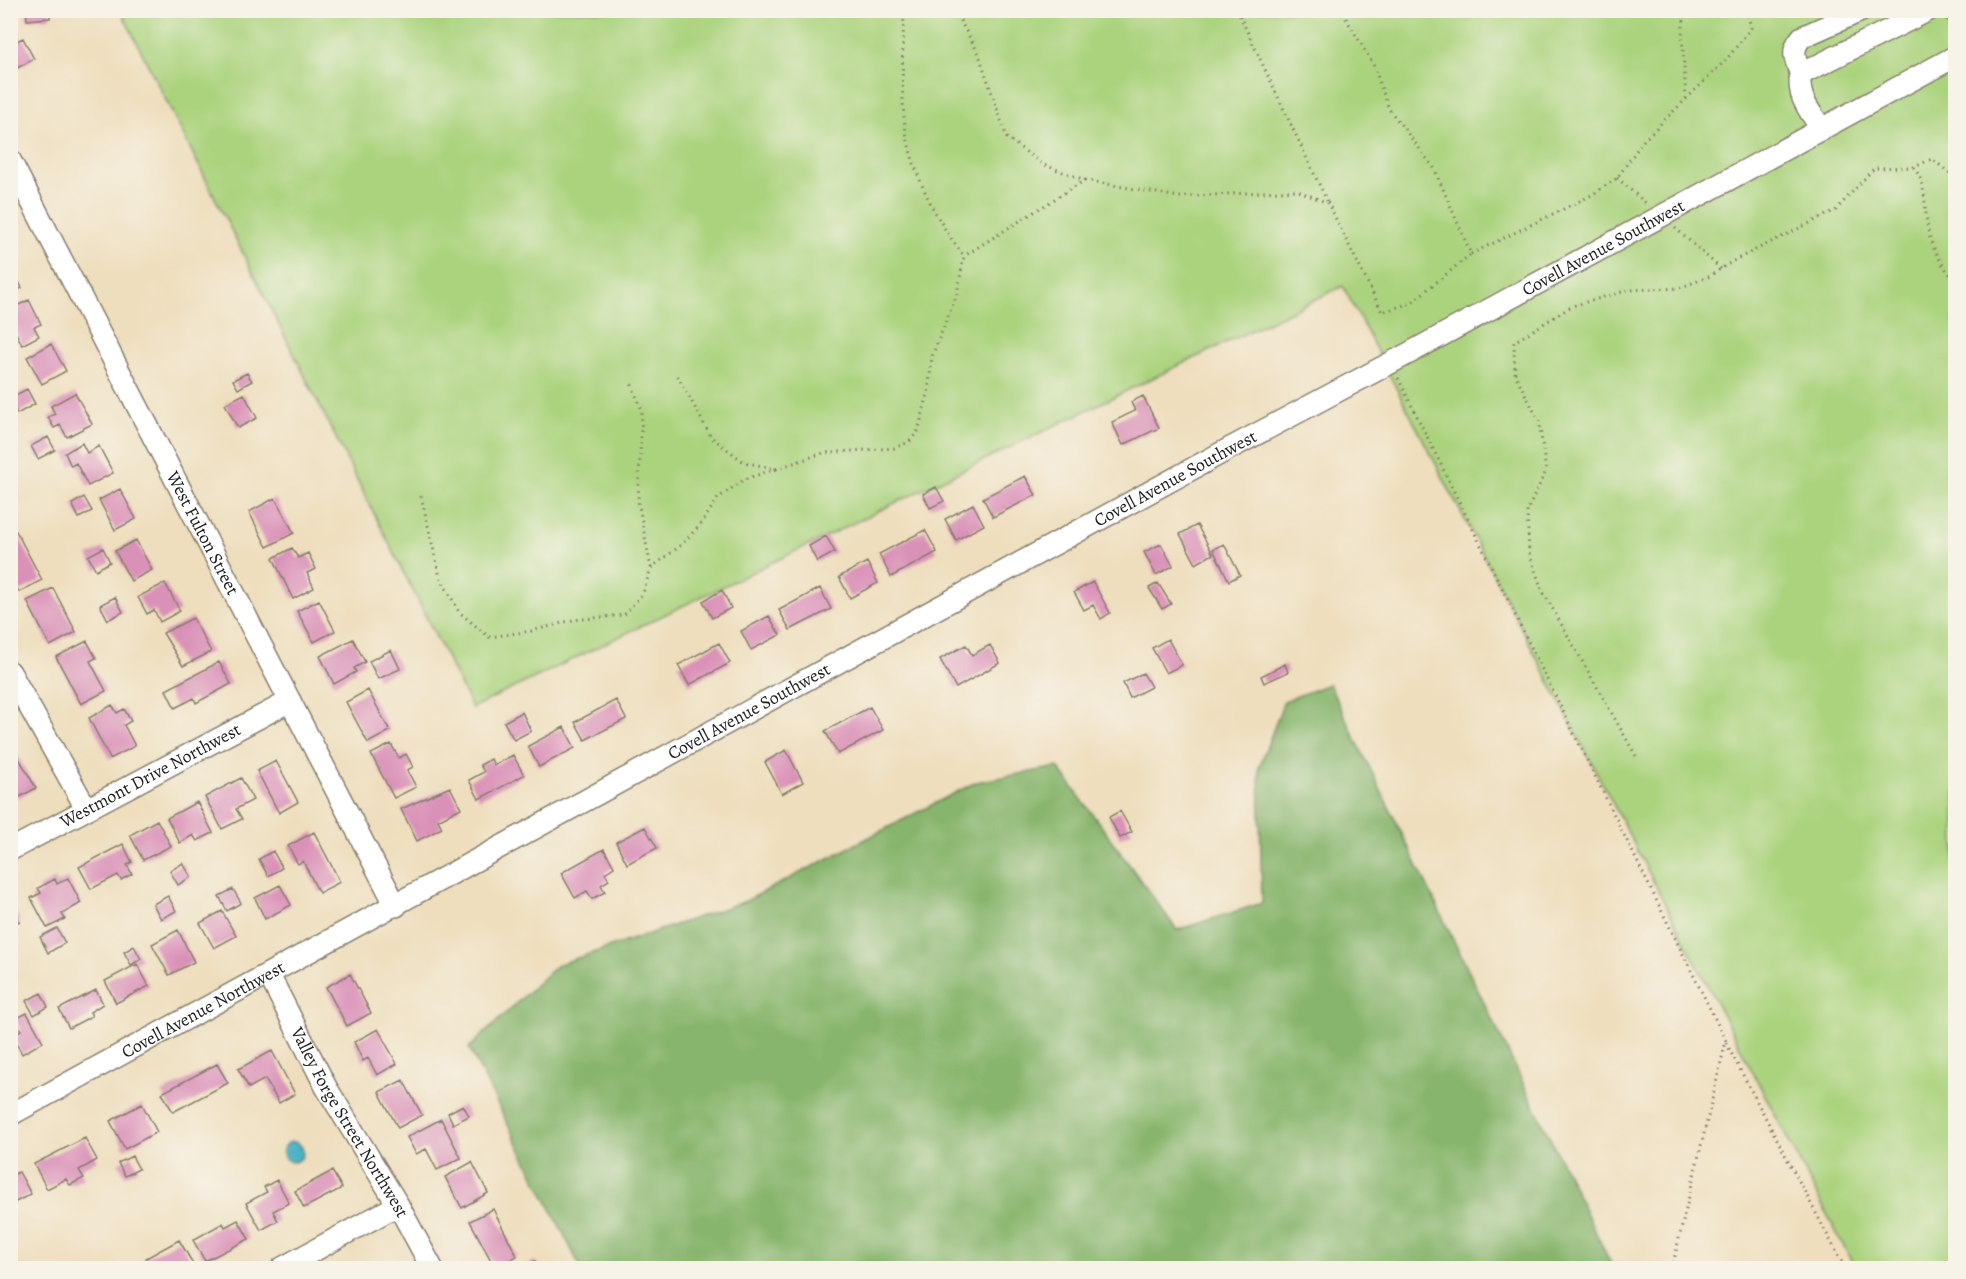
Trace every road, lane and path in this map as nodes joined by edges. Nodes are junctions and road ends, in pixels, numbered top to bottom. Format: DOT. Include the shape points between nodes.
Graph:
graph roads {
  1 [pos="904,10"];
  2 [pos="954,10"];
  3 [pos="1237,10"];
  4 [pos="1341,10"];
  5 [pos="1685,10"];
  6 [pos="1747,10"];
  7 [pos="1863,10"];
  8 [pos="1929,10"];
  9 [pos="1956,56"];
  10 [pos="1801,74"];
  11 [pos="1686,99"];
  12 [pos="1821,128"];
  13 [pos="10,160"];
  14 [pos="1914,167"];
  15 [pos="1617,178"];
  16 [pos="1956,178"];
  17 [pos="1085,180"];
  18 [pos="1328,203"];
  19 [pos="1649,206"];
  20 [pos="1672,225"];
  21 [pos="1471,254"];
  22 [pos="963,256"];
  23 [pos="1721,269"];
  24 [pos="1956,282"];
  25 [pos="1391,363"];
  26 [pos="676,373"];
  27 [pos="631,383"];
  28 [pos="776,469"];
  29 [pos="421,496"];
  30 [pos="651,568"];
  31 [pos="10,672"];
  32 [pos="290,701"];
  33 [pos="1636,756"];
  34 [pos="86,808"];
  35 [pos="10,850"];
  36 [pos="396,906"];
  37 [pos="268,975"];
  38 [pos="1726,1041"];
  39 [pos="10,1115"];
  40 [pos="398,1205"];
  41 [pos="282,1269"];
  42 [pos="432,1269"];
  43 [pos="1671,1269"];
  44 [pos="1845,1269"];
  1 -- 22 [label="path" via="904,119 918,174 943,230"];
  2 -- 17 [label="path" via="978,52 1006,138 1044,165"];
  3 -- 18 [label="path"];
  4 -- 21 [label="path" via="1373,64 1389,110 1434,168"];
  5 -- 11 [label="path" via="1682,35"];
  6 -- 11 [label="path" via="1750,28 1726,60"];
  7 -- 10 [label="street" via="1802,37 1795,44"];
  8 -- 10 [label="street"];
  9 -- 12 [label="street, Covell Avenue Southwest"];
  10 -- 12 [label="street" via="1798,87 1802,98"];
  11 -- 15 [label="path" via="1643,141"];
  12 -- 25 [label="street, Covell Avenue Southwest"];
  13 -- 32 [label="street, West Fulton Street"];
  14 -- 16 [label="path" via="1932,159"];
  14 -- 23 [label="path" via="1874,168 1836,210"];
  14 -- 24 [label="path" via="1922,179 1927,224 1938,261"];
  15 -- 19 [label="path"];
  15 -- 21 [label="path" via="1592,195"];
  17 -- 18 [label="path" via="1179,197 1296,190"];
  17 -- 22 [label="path"];
  18 -- 21 [label="path" via="1382,312 1411,303"];
  20 -- 23 [label="path"];
  22 -- 28 [label="path" via="957,294 932,356 928,394 918,431 909,442 894,448 823,453"];
  23 -- 33 [label="path" via="1679,288 1629,290 1572,306 1514,342 1515,374 1539,421 1546,471 1527,511 1529,554 1542,591"];
  25 -- 36 [label="street, Covell Avenue Southwest"];
  25 -- 38 [label="path"];
  26 -- 28 [label="path" via="711,437 744,462"];
  27 -- 30 [label="path" via="642,410 638,501"];
  28 -- 30 [label="path" via="745,479 718,498 680,546"];
  29 -- 30 [label="path" via="440,577 459,612 489,637 573,620 624,615 643,592"];
  31 -- 34 [label="street"];
  32 -- 34 [label="street, Westmont Drive Northwest"];
  32 -- 36 [label="street, West Fulton Street"];
  34 -- 35 [label="street, Westmont Drive Northwest"];
  36 -- 37 [label="street, Covell Avenue Northwest"];
  37 -- 39 [label="street, Covell Avenue Northwest"];
  37 -- 40 [label="street, Valley Forge Street Northwest" via="326,1087"];
  38 -- 43 [label="path"];
  38 -- 44 [label="path"];
  40 -- 41 [label="street"];
  40 -- 42 [label="street, Valley Forge Street Northwest"];
}
